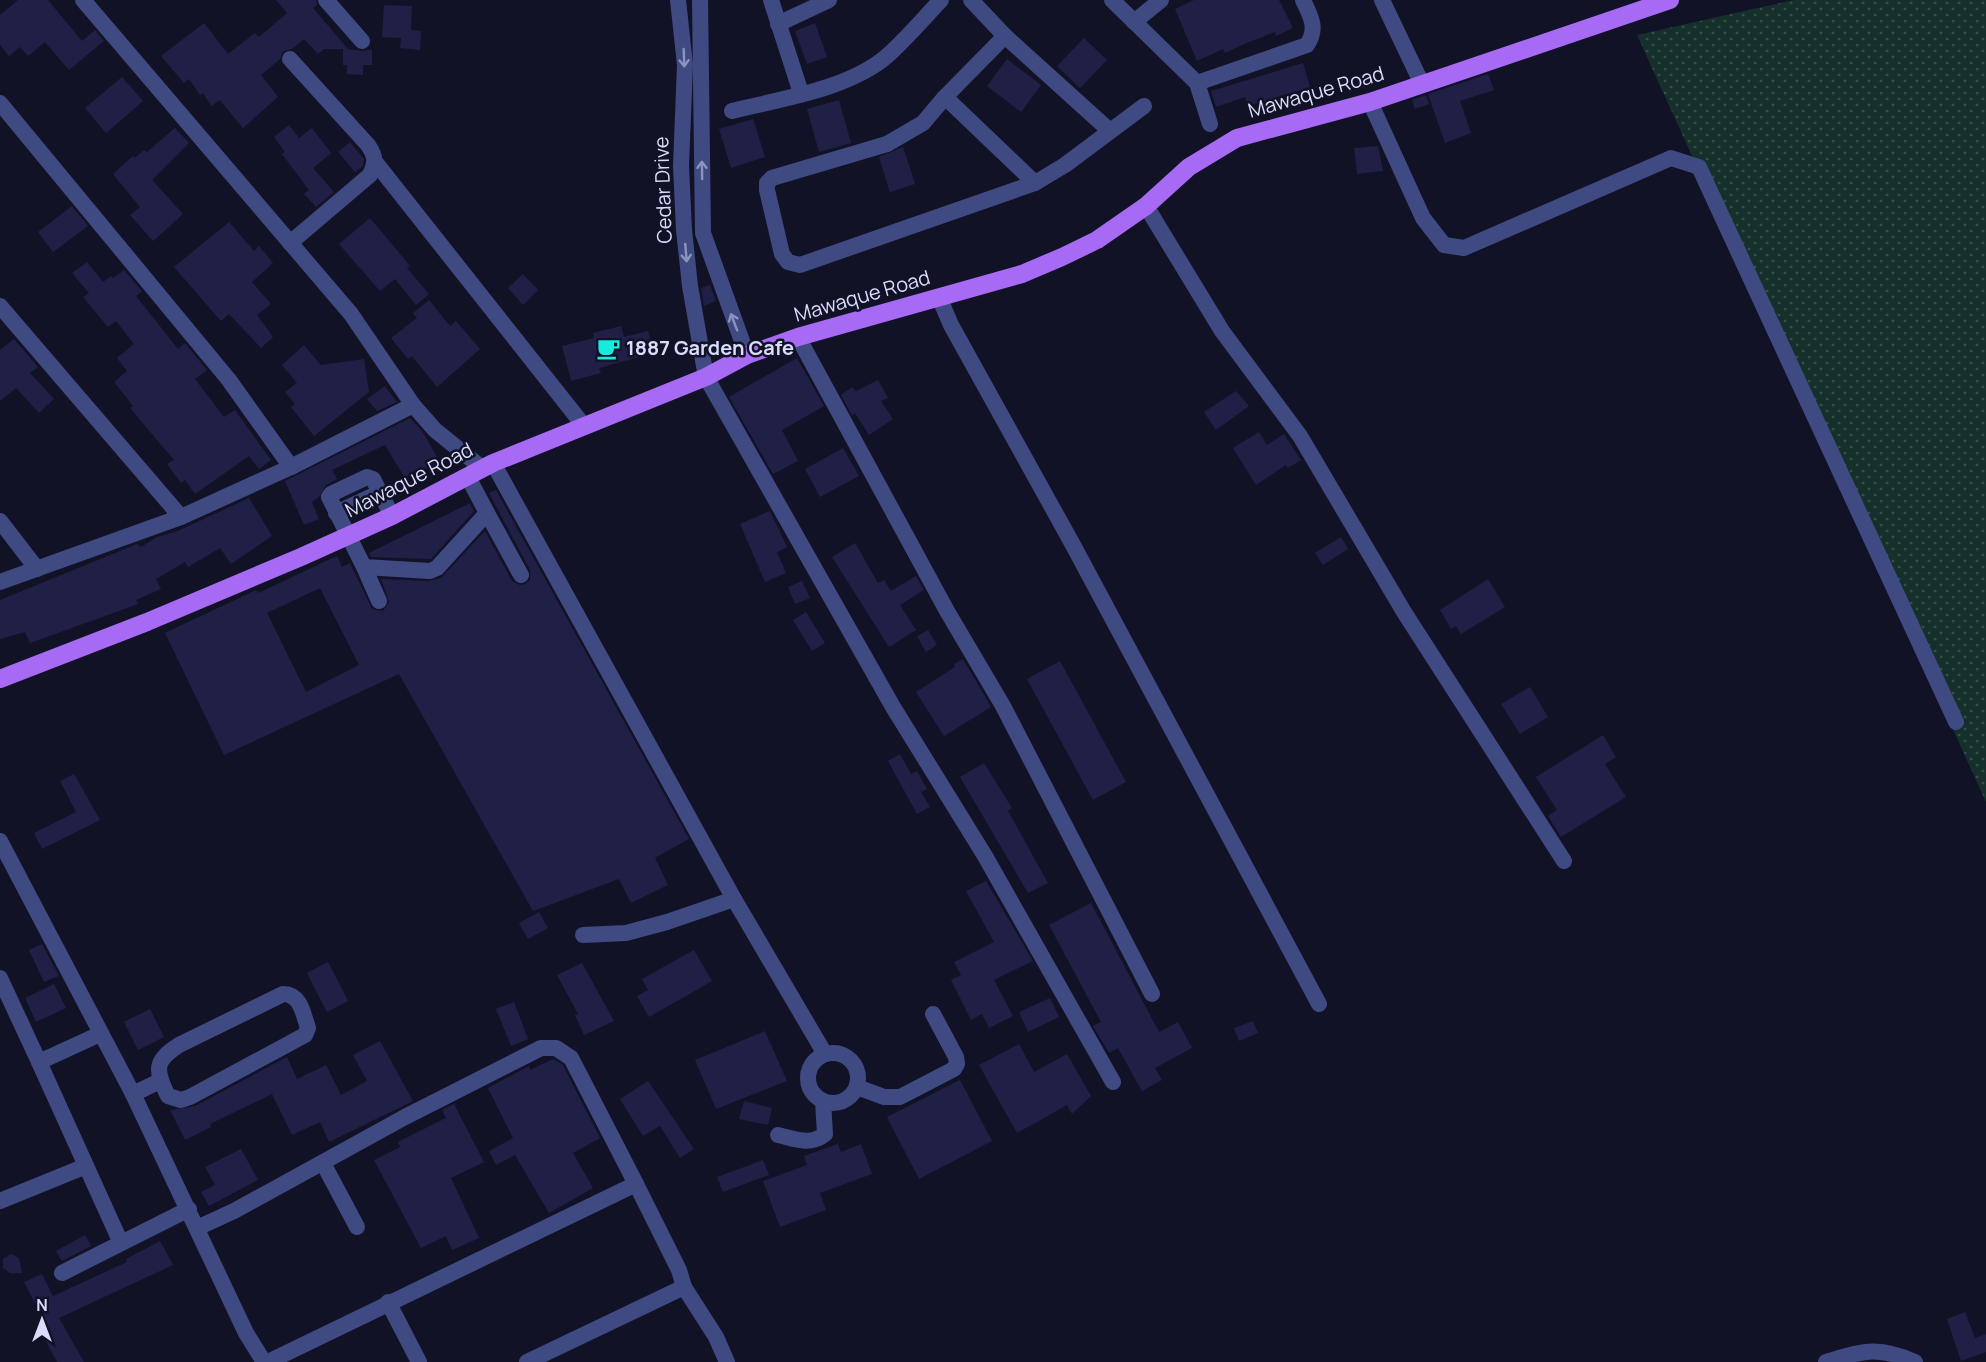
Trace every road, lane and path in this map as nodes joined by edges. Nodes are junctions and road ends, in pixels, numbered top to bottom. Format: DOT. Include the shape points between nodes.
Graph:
graph roads {
  1 [pos="83,0"];
  2 [pos="326,0"];
  3 [pos="678,0"];
  4 [pos="700,0"];
  5 [pos="771,0"];
  6 [pos="829,0"];
  7 [pos="941,0"];
  8 [pos="971,0"];
  9 [pos="1112,0"];
  10 [pos="1161,0"];
  11 [pos="1303,0"];
  12 [pos="1382,0"];
  13 [pos="1670,0"];
  14 [pos="1134,22"];
  15 [pos="777,24"];
  16 [pos="1005,36"];
  17 [pos="362,41"];
  18 [pos="290,59"];
  19 [pos="1197,83"];
  20 [pos="1422,84"];
  21 [pos="801,93"];
  22 [pos="945,97"];
  23 [pos="1370,102"];
  24 [pos="0,103"];
  25 [pos="1144,106"];
  26 [pos="732,111"];
  27 [pos="1210,124"];
  28 [pos="1110,131"];
  29 [pos="376,164"];
  30 [pos="1035,183"];
  31 [pos="1146,206"];
  32 [pos="290,243"];
  33 [pos="939,297"];
  34 [pos="0,306"];
  35 [pos="798,337"];
  36 [pos="747,356"];
  37 [pos="706,377"];
  38 [pos="413,405"];
  39 [pos="584,426"];
  40 [pos="291,467"];
  41 [pos="481,469"];
  42 [pos="487,513"];
  43 [pos="392,516"];
  44 [pos="181,517"];
  45 [pos="0,521"];
  46 [pos="348,536"];
  47 [pos="364,567"];
  48 [pos="37,569"];
  49 [pos="521,574"];
  50 [pos="0,582"];
  51 [pos="379,601"];
  52 [pos="0,679"];
  53 [pos="1956,722"];
  54 [pos="0,841"];
  55 [pos="1564,861"];
  56 [pos="734,899"];
  57 [pos="583,935"];
  58 [pos="0,978"];
  59 [pos="1152,994"];
  60 [pos="1319,1004"];
  61 [pos="933,1014"];
  62 [pos="100,1034"];
  63 [pos="825,1054"];
  64 [pos="39,1062"];
  65 [pos="160,1081"];
  66 [pos="1113,1082"];
  67 [pos="857,1087"];
  68 [pos="133,1094"];
  69 [pos="823,1101"];
  70 [pos="778,1135"];
  71 [pos="323,1163"];
  72 [pos="86,1166"];
  73 [pos="636,1184"];
  74 [pos="0,1201"];
  75 [pos="189,1209"];
  76 [pos="357,1227"];
  77 [pos="197,1228"];
  78 [pos="121,1243"];
  79 [pos="62,1273"];
  80 [pos="684,1287"];
  81 [pos="388,1302"];
  82 [pos="266,1362"];
  83 [pos="419,1362"];
  84 [pos="528,1362"];
  85 [pos="727,1362"];
  86 [pos="1826,1362"];
  87 [pos="1915,1362"];
  1 -- 32 [label="street"];
  2 -- 17 [label="street"];
  3 -- 37 [label="street, Cedar Drive, one-way" via="685,65 681,166 684,230"];
  36 -- 4 [label="street, Cedar Drive, one-way" via="703,233"];
  5 -- 15 [label="street"];
  6 -- 15 [label="street"];
  7 -- 21 [label="street" via="886,57 843,81"];
  8 -- 16 [label="street"];
  9 -- 14 [label="street"];
  10 -- 14 [label="street"];
  11 -- 19 [label="street" via="1314,25 1307,45"];
  12 -- 20 [label="street"];
  13 -- 20 [label="main road, Mawaque Road"];
  14 -- 19 [label="street"];
  15 -- 21 [label="street"];
  16 -- 22 [label="street"];
  16 -- 28 [label="street"];
  18 -- 29 [label="street" via="368,145"];
  19 -- 27 [label="street"];
  20 -- 23 [label="main road, Mawaque Road"];
  21 -- 26 [label="street"];
  22 -- 30 [label="street"];
  22 -- 30 [label="street" via="923,123 905,136 772,178 767,183 782,254 788,262 800,265"];
  23 -- 31 [label="main road, Mawaque Road" via="1238,138 1189,167"];
  23 -- 53 [label="street" via="1423,218 1444,245 1464,248 1671,158 1699,167"];
  24 -- 40 [label="street" via="229,380"];
  25 -- 28 [label="street"];
  28 -- 30 [label="street"];
  29 -- 32 [label="street" via="370,175"];
  29 -- 39 [label="street"];
  31 -- 33 [label="main road, Mawaque Road" via="1097,240 1022,274"];
  31 -- 55 [label="street" via="1222,331 1300,436 1404,612"];
  32 -- 38 [label="street" via="367,335"];
  33 -- 35 [label="main road, Mawaque Road"];
  33 -- 60 [label="street" via="951,326"];
  34 -- 44 [label="street"];
  35 -- 36 [label="main road, Mawaque Road"];
  35 -- 59 [label="street" via="1003,706"];
  36 -- 37 [label="main road, Mawaque Road"];
  37 -- 39 [label="main road, Mawaque Road"];
  37 -- 66 [label="street, Cedar Drive"];
  38 -- 40 [label="street"];
  38 -- 41 [label="street" via="435,430"];
  39 -- 41 [label="main road, Mawaque Road"];
  40 -- 44 [label="street"];
  41 -- 42 [label="street"];
  41 -- 43 [label="main road, Mawaque Road"];
  41 -- 56 [label="street"];
  42 -- 47 [label="street" via="437,568 430,571"];
  42 -- 49 [label="street"];
  43 -- 46 [label="main road, Mawaque Road"];
  43 -- 46 [label="street" via="381,492 336,513"];
  44 -- 48 [label="street"];
  45 -- 48 [label="street"];
  46 -- 47 [label="street"];
  46 -- 52 [label="main road, Mawaque Road" via="147,622"];
  47 -- 51 [label="street"];
  48 -- 50 [label="street"];
  54 -- 62 [label="street"];
  56 -- 57 [label="street" via="626,933"];
  56 -- 63 [label="street"];
  58 -- 64 [label="street"];
  61 -- 67 [label="street" via="956,1057 954,1069 900,1097 884,1097"];
  62 -- 64 [label="street"];
  62 -- 68 [label="street"];
  63 -- 67 [label="street" via="837,1053 855,1065"];
  63 -- 69 [label="street" via="812,1065 808,1082"];
  64 -- 72 [label="street"];
  65 -- 65 [label="street" via="158,1067 163,1055 179,1045 283,994 297,999 308,1028 298,1040 181,1100 168,1096"];
  65 -- 68 [label="street"];
  67 -- 69 [label="street" via="839,1103"];
  68 -- 75 [label="street"];
  69 -- 70 [label="street" via="825,1134 817,1141"];
  71 -- 73 [label="street" via="541,1048 556,1048 571,1058"];
  71 -- 76 [label="street"];
  71 -- 77 [label="street"];
  72 -- 74 [label="street"];
  72 -- 78 [label="street"];
  73 -- 80 [label="street"];
  73 -- 81 [label="street"];
  75 -- 77 [label="street"];
  75 -- 78 [label="street"];
  77 -- 82 [label="street" via="246,1333"];
  78 -- 79 [label="street"];
  80 -- 84 [label="street"];
  80 -- 85 [label="street"];
  81 -- 82 [label="street"];
  81 -- 83 [label="street"];
  86 -- 87 [label="street" via="1867,1349"];
}
